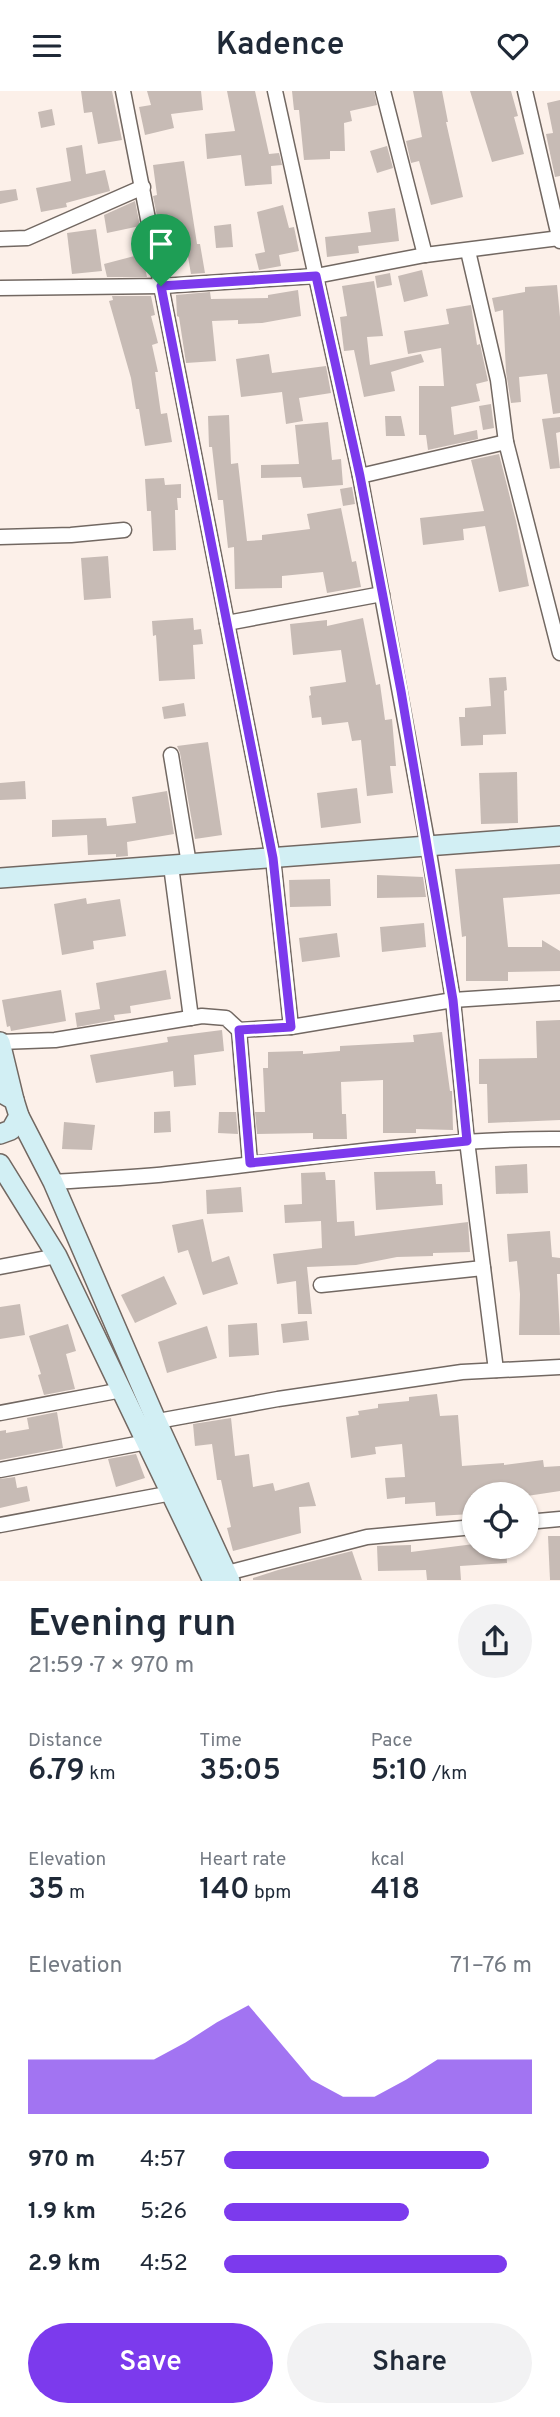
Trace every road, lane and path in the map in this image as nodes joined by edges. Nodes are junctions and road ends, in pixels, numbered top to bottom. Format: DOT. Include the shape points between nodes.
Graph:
graph roads {
  1 [pos="124,91"];
  2 [pos="275,91"];
  3 [pos="383,91"];
  4 [pos="526,91"];
  5 [pos="143,187"];
  6 [pos="0,239"];
  7 [pos="560,239"];
  8 [pos="468,251"];
  9 [pos="425,255"];
  10 [pos="316,276"];
  11 [pos="161,286"];
  12 [pos="0,288"];
  13 [pos="506,442"];
  14 [pos="360,476"];
  15 [pos="124,530"];
  16 [pos="0,537"];
  17 [pos="382,594"];
  18 [pos="227,622"];
  19 [pos="560,653"];
  20 [pos="171,755"];
  21 [pos="560,836"];
  22 [pos="428,846"];
  23 [pos="273,858"];
  24 [pos="180,865"];
  25 [pos="0,878"];
  26 [pos="560,993"];
  27 [pos="453,1000"];
  28 [pos="191,1018"];
  29 [pos="291,1027"];
  30 [pos="239,1030"];
  31 [pos="0,1042"];
  32 [pos="7,1098"];
  33 [pos="0,1134"];
  34 [pos="560,1139"];
  35 [pos="467,1141"];
  36 [pos="250,1163"];
  37 [pos="0,1164"];
  38 [pos="53,1182"];
  39 [pos="57,1256"];
  40 [pos="0,1267"];
  41 [pos="483,1268"];
  42 [pos="321,1285"];
  43 [pos="560,1367"];
  44 [pos="496,1370"];
  45 [pos="122,1390"];
  46 [pos="0,1413"];
  47 [pos="148,1429"];
  48 [pos="0,1470"];
  49 [pos="172,1493"];
  50 [pos="560,1519"];
  51 [pos="539,1521"];
  52 [pos="0,1525"];
  53 [pos="462,1528"];
  54 [pos="223,1578"];
  1 -- 5 [label="street"];
  2 -- 10 [label="street"];
  3 -- 9 [label="street"];
  4 -- 7 [label="street"];
  5 -- 6 [label="street" via="27,238"];
  5 -- 11 [label="street"];
  7 -- 8 [label="street"];
  8 -- 9 [label="street"];
  8 -- 13 [label="street" via="498,380"];
  9 -- 10 [label="street"];
  10 -- 11 [label="street"];
  10 -- 14 [label="street"];
  11 -- 12 [label="street"];
  11 -- 18 [label="street"];
  13 -- 14 [label="street"];
  13 -- 19 [label="street"];
  14 -- 17 [label="street"];
  15 -- 16 [label="street"];
  17 -- 18 [label="street"];
  17 -- 22 [label="street"];
  18 -- 23 [label="street"];
  20 -- 24 [label="street"];
  21 -- 22 [label="street"];
  22 -- 23 [label="street"];
  22 -- 27 [label="street"];
  23 -- 24 [label="street"];
  23 -- 29 [label="street"];
  24 -- 25 [label="street"];
  24 -- 28 [label="street"];
  26 -- 27 [label="street"];
  27 -- 29 [label="street"];
  27 -- 35 [label="street"];
  28 -- 30 [label="street" via="226,1018"];
  28 -- 31 [label="street" via="55,1040"];
  29 -- 30 [label="street"];
  30 -- 36 [label="street"];
  31 -- 32 [label="street"];
  32 -- 33 [label="street" via="11,1130"];
  32 -- 38 [label="street"];
  34 -- 35 [label="street"];
  35 -- 36 [label="street"];
  35 -- 41 [label="street"];
  36 -- 38 [label="street"];
  37 -- 39 [label="street"];
  38 -- 47 [label="street"];
  39 -- 40 [label="street"];
  39 -- 45 [label="street"];
  41 -- 42 [label="street"];
  41 -- 44 [label="street"];
  43 -- 44 [label="street"];
  44 -- 47 [label="street" via="278,1399"];
  45 -- 46 [label="street"];
  45 -- 47 [label="street"];
  47 -- 48 [label="street"];
  47 -- 49 [label="street"];
  47 -- 54 [label="street"];
  49 -- 52 [label="street"];
  49 -- 54 [label="street"];
  50 -- 51 [label="street"];
  53 -- 54 [label="street" via="367,1537"];
}
